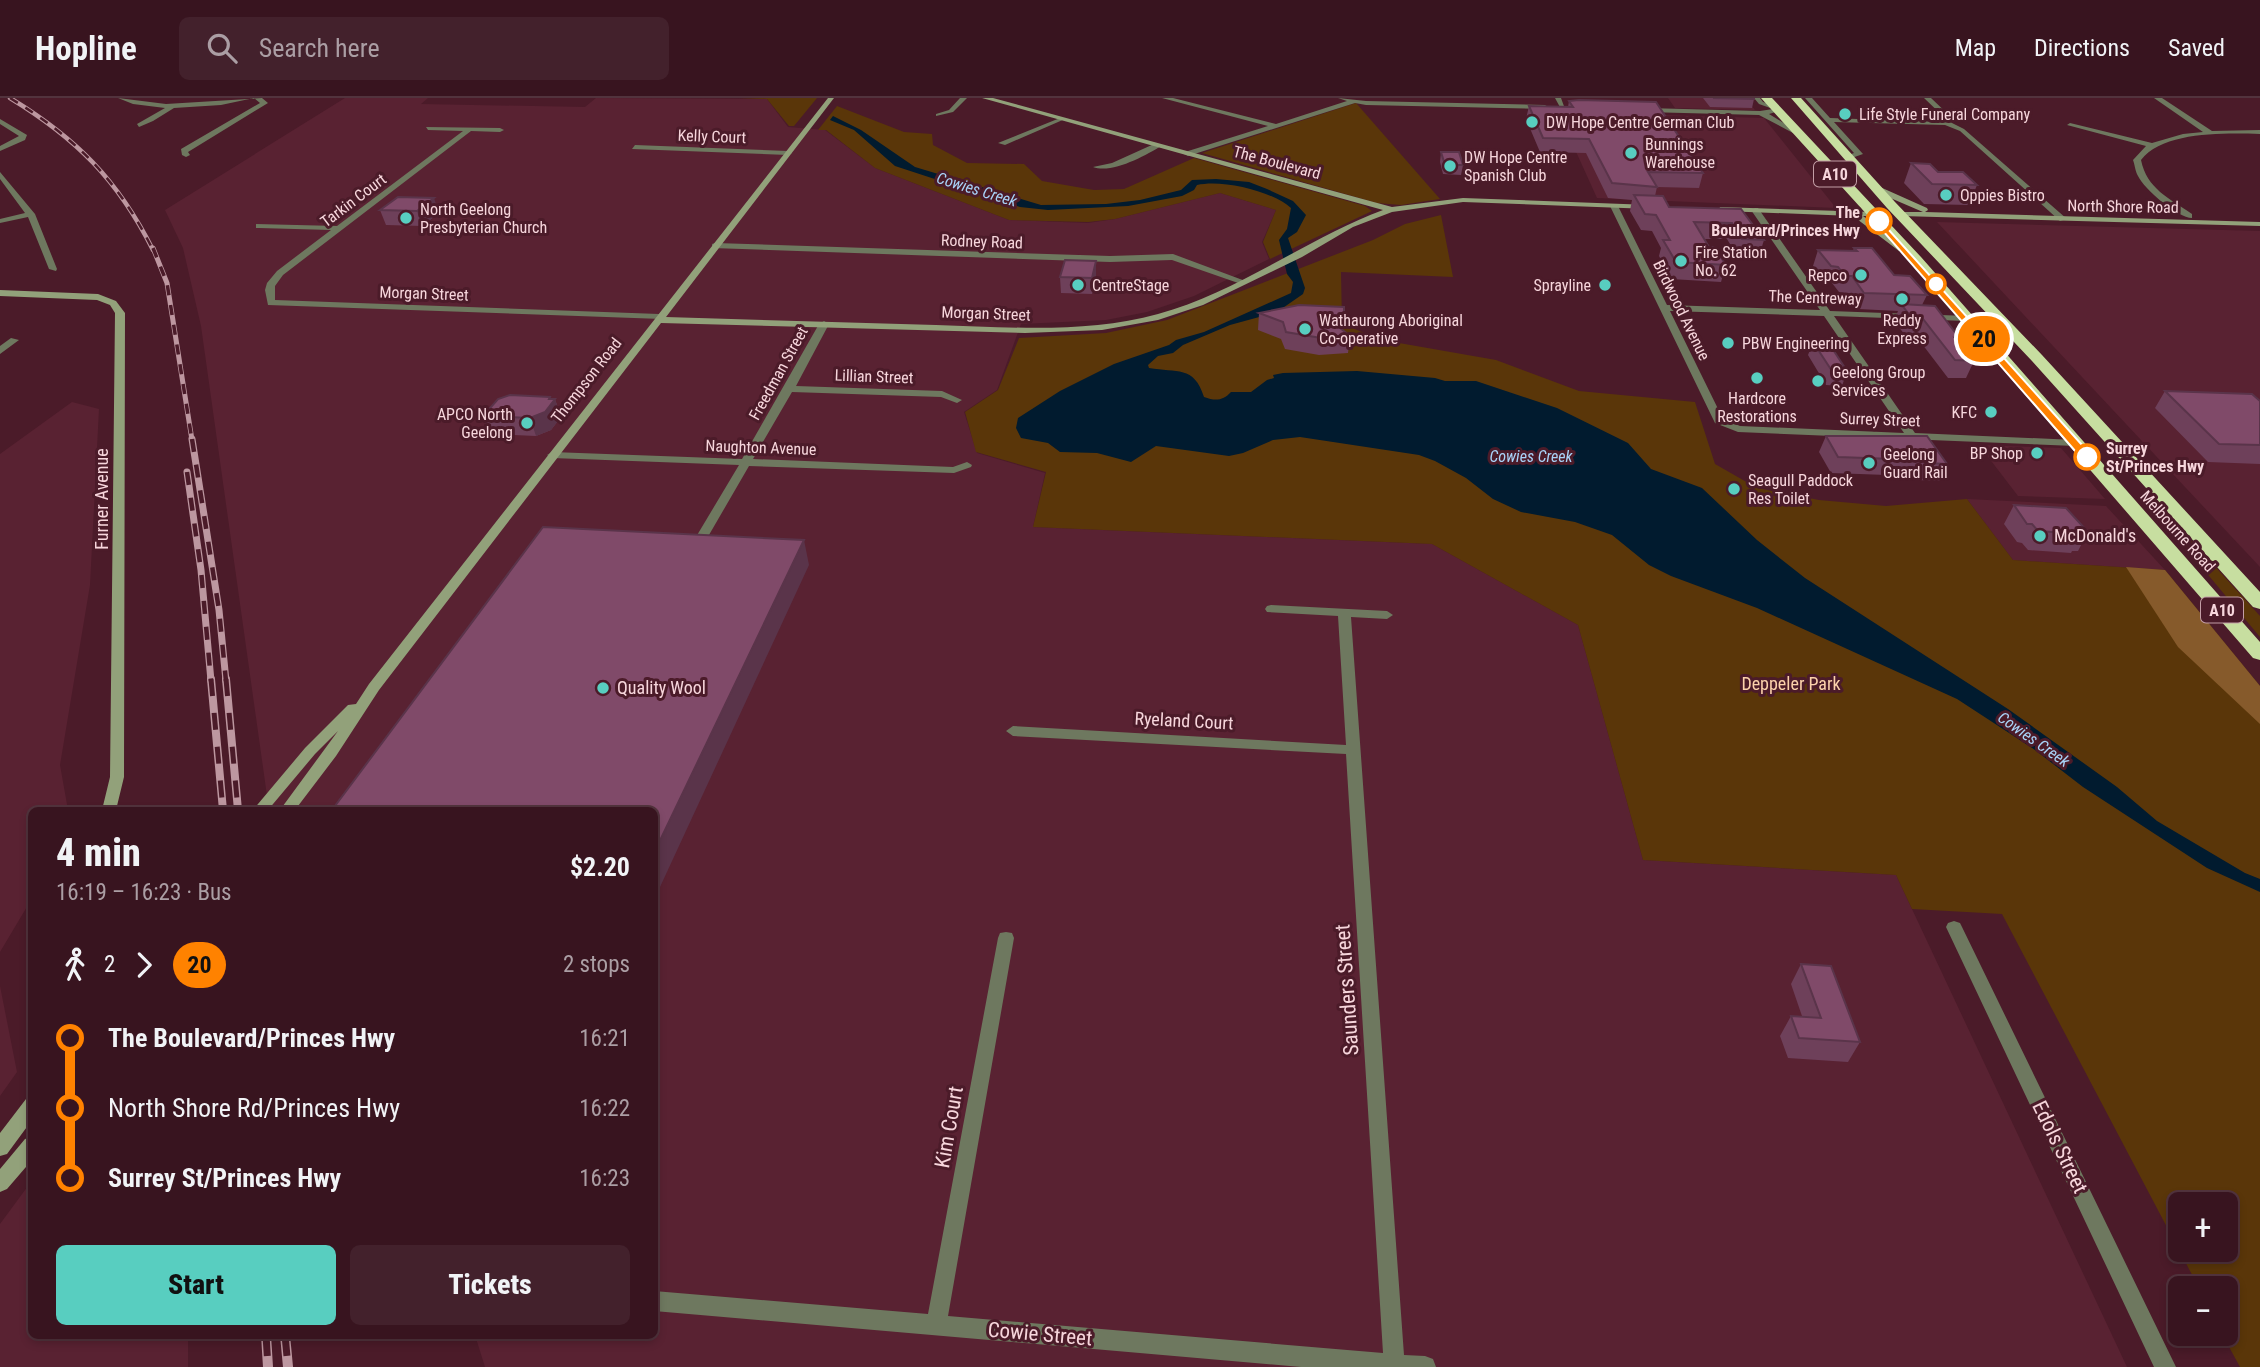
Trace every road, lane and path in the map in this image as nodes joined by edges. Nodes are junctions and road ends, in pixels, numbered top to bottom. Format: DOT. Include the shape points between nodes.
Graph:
graph roads {
  1 [pos="121,98"];
  2 [pos="251,98"];
  3 [pos="257,98"];
  4 [pos="831,98"];
  5 [pos="964,98"];
  6 [pos="985,98"];
  7 [pos="1165,98"];
  8 [pos="1341,98"];
  9 [pos="1558,98"];
  10 [pos="1757,98"];
  11 [pos="1766,98"];
  12 [pos="1796,98"];
  13 [pos="1808,98"];
  14 [pos="1927,98"];
  15 [pos="2157,98"];
  16 [pos="1355,100"];
  17 [pos="174,104"];
  18 [pos="1563,108"];
  19 [pos="1575,108"];
  20 [pos="1775,109"];
  21 [pos="1639,110"];
  22 [pos="1760,113"];
  23 [pos="938,115"];
  24 [pos="1062,119"];
  25 [pos="1829,120"];
  26 [pos="0,121"];
  27 [pos="1949,121"];
  28 [pos="139,125"];
  29 [pos="2070,125"];
  30 [pos="1277,126"];
  31 [pos="428,128"];
  32 [pos="470,129"];
  33 [pos="500,130"];
  34 [pos="1795,132"];
  35 [pos="2209,132"];
  36 [pos="2260,132"];
  37 [pos="1002,143"];
  38 [pos="2151,145"];
  39 [pos="635,146"];
  40 [pos="1157,146"];
  41 [pos="0,149"];
  42 [pos="789,153"];
  43 [pos="1188,154"];
  44 [pos="186,155"];
  45 [pos="1849,158"];
  46 [pos="1097,167"];
  47 [pos="0,174"];
  48 [pos="1877,189"];
  49 [pos="1567,204"];
  50 [pos="1614,205"];
  51 [pos="1665,207"];
  52 [pos="1713,208"];
  53 [pos="1390,210"];
  54 [pos="1755,210"];
  55 [pos="1853,213"];
  56 [pos="31,214"];
  57 [pos="1872,214"];
  58 [pos="1901,214"];
  59 [pos="1403,215"];
  60 [pos="1949,216"];
  61 [pos="2189,216"];
  62 [pos="2063,219"];
  63 [pos="0,220"];
  64 [pos="2260,224"];
  65 [pos="259,226"];
  66 [pos="338,228"];
  67 [pos="715,246"];
  68 [pos="1909,254"];
  69 [pos="1299,255"];
  70 [pos="52,269"];
  71 [pos="1244,282"];
  72 [pos="0,293"];
  73 [pos="271,303"];
  74 [pos="1664,307"];
  75 [pos="1827,313"];
  76 [pos="658,318"];
  77 [pos="1965,318"];
  78 [pos="824,324"];
  79 [pos="14,340"];
  80 [pos="0,351"];
  81 [pos="789,390"];
  82 [pos="957,400"];
  83 [pos="1726,425"];
  84 [pos="1912,436"];
  85 [pos="2075,443"];
  86 [pos="552,455"];
  87 [pos="745,462"];
  88 [pos="967,466"];
  89 [pos="2152,485"];
  90 [pos="696,547"];
  91 [pos="2185,566"];
  92 [pos="2260,603"];
  93 [pos="1271,608"];
  94 [pos="1344,612"];
  95 [pos="1387,615"];
  96 [pos="2260,654"];
  97 [pos="373,687"];
  98 [pos="1013,731"];
  99 [pos="1354,750"];
  100 [pos="110,807"];
  101 [pos="263,807"];
  102 [pos="289,807"];
  103 [pos="1954,927"];
  104 [pos="1006,937"];
  105 [pos="28,1110"];
  106 [pos="0,1148"];
  107 [pos="28,1149"];
  108 [pos="0,1183"];
  109 [pos="658,1301"];
  110 [pos="936,1325"];
  111 [pos="1394,1364"];
  112 [pos="1425,1367"];
  113 [pos="2165,1367"];
  1 -- 17 [label="street" via="141,106"];
  2 -- 17 [label="street"];
  3 -- 44 [label="street" via="265,103 184,151"];
  4 -- 42 [label="main road, Thompson Road"];
  5 -- 23 [label="street" via="951,111"];
  6 -- 24 [label="main road, The Boulevard"];
  7 -- 30 [label="street"];
  8 -- 16 [label="street"];
  9 -- 18 [label="street"];
  10 -- 20 [label="street"];
  11 -- 20 [label="highway, A10"];
  12 -- 45 [label="highway, A10"];
  13 -- 25 [label="street"];
  14 -- 27 [label="street"];
  15 -- 35 [label="street"];
  16 -- 18 [label="street"];
  16 -- 30 [label="street"];
  17 -- 28 [label="street"];
  18 -- 19 [label="street"];
  20 -- 22 [label="street"];
  20 -- 34 [label="highway, A10"];
  21 -- 22 [label="street"];
  22 -- 34 [label="street" via="1774,116"];
  24 -- 37 [label="street"];
  24 -- 40 [label="main road, The Boulevard"];
  25 -- 27 [label="street"];
  25 -- 45 [label="street" via="1859,154"];
  26 -- 41 [label="street" via="23,135"];
  27 -- 62 [label="street"];
  29 -- 38 [label="street"];
  30 -- 43 [label="street"];
  31 -- 32 [label="street"];
  32 -- 33 [label="street"];
  32 -- 66 [label="street, Tarkin Court"];
  34 -- 57 [label="highway, A10"];
  35 -- 36 [label="street"];
  35 -- 38 [label="street"];
  38 -- 61 [label="street" via="2141,154 2138,171"];
  39 -- 42 [label="street, Kelly Court"];
  40 -- 43 [label="main road, The Boulevard"];
  40 -- 46 [label="street" via="1114,165"];
  42 -- 67 [label="main road, Thompson Road"];
  43 -- 53 [label="main road, The Boulevard"];
  45 -- 48 [label="highway, A10"];
  47 -- 56 [label="street"];
  48 -- 58 [label="highway, A10"];
  48 -- 60 [label="main road"];
  49 -- 50 [label="main road, The Boulevard"];
  49 -- 53 [label="main road, The Boulevard" via="1473,200"];
  49 -- 59 [label="main road, The Boulevard" via="1466,205"];
  50 -- 51 [label="main road, The Boulevard"];
  50 -- 74 [label="street, Birdwood Avenue"];
  52 -- 54 [label="main road"];
  53 -- 59 [label="main road"];
  53 -- 69 [label="main road, Morgan Street" via="1350,225"];
  54 -- 55 [label="main road"];
  54 -- 75 [label="street"];
  55 -- 57 [label="main road"];
  55 -- 68 [label="main road"];
  56 -- 63 [label="street"];
  56 -- 70 [label="street"];
  57 -- 58 [label="highway"];
  57 -- 68 [label="highway, Melbourne Road / A10"];
  58 -- 60 [label="main road, North Shore Road"];
  58 -- 89 [label="highway, Melbourne Road / A10"];
  59 -- 69 [label="main road, Morgan Street"];
  60 -- 62 [label="main road, North Shore Road"];
  62 -- 64 [label="main road, North Shore Road"];
  65 -- 66 [label="street"];
  66 -- 73 [label="street, Tarkin Court" via="274,279"];
  67 -- 71 [label="street, Rodney Road" via="1110,259 1156,256 1176,258"];
  67 -- 76 [label="main road, Thompson Road"];
  68 -- 77 [label="highway, Melbourne Road / A10"];
  69 -- 71 [label="main road, Morgan Street"];
  71 -- 78 [label="main road, Morgan Street" via="1177,312 1090,328"];
  72 -- 100 [label="main road, Furner Avenue" via="95,297 111,302 120,313 117,777"];
  73 -- 76 [label="street, Morgan Street"];
  74 -- 75 [label="street, The Centreway"];
  74 -- 83 [label="street, Birdwood Avenue" via="1719,421"];
  75 -- 77 [label="street, The Centreway"];
  75 -- 84 [label="street"];
  76 -- 78 [label="main road, Morgan Street"];
  76 -- 86 [label="main road, Thompson Road"];
  77 -- 85 [label="highway, Melbourne Road / A10"];
  78 -- 81 [label="street, Freedman Street"];
  79 -- 80 [label="street"];
  81 -- 82 [label="street, Lillian Street" via="942,394"];
  81 -- 87 [label="street, Freedman Street"];
  83 -- 84 [label="street, Surrey Street"];
  84 -- 85 [label="street, Surrey Street"];
  85 -- 91 [label="highway, Melbourne Road / A10"];
  86 -- 87 [label="street, Naughton Avenue"];
  86 -- 97 [label="main road, Thompson Road"];
  87 -- 88 [label="street, Naughton Avenue" via="954,470"];
  87 -- 90 [label="street, Freedman Street"];
  89 -- 91 [label="highway" via="2143,487 2139,496 2172,536"];
  89 -- 92 [label="highway, Melbourne Road / A10"];
  91 -- 96 [label="highway, Melbourne Road / A10"];
  93 -- 94 [label="street"];
  94 -- 95 [label="street"];
  94 -- 99 [label="street, Saunders Street"];
  97 -- 101 [label="main road, Thompson Road"];
  97 -- 102 [label="main road, Thompson Road"];
  98 -- 99 [label="street, Ryeland Court"];
  99 -- 111 [label="street, Saunders Street"];
  103 -- 113 [label="street, Edols Street"];
  104 -- 110 [label="street, Kim Court"];
  105 -- 106 [label="main road"];
  107 -- 108 [label="main road"];
  109 -- 110 [label="street, Cowie Street"];
  110 -- 111 [label="street, Cowie Street"];
  111 -- 112 [label="street, Cowie Street"];
}
